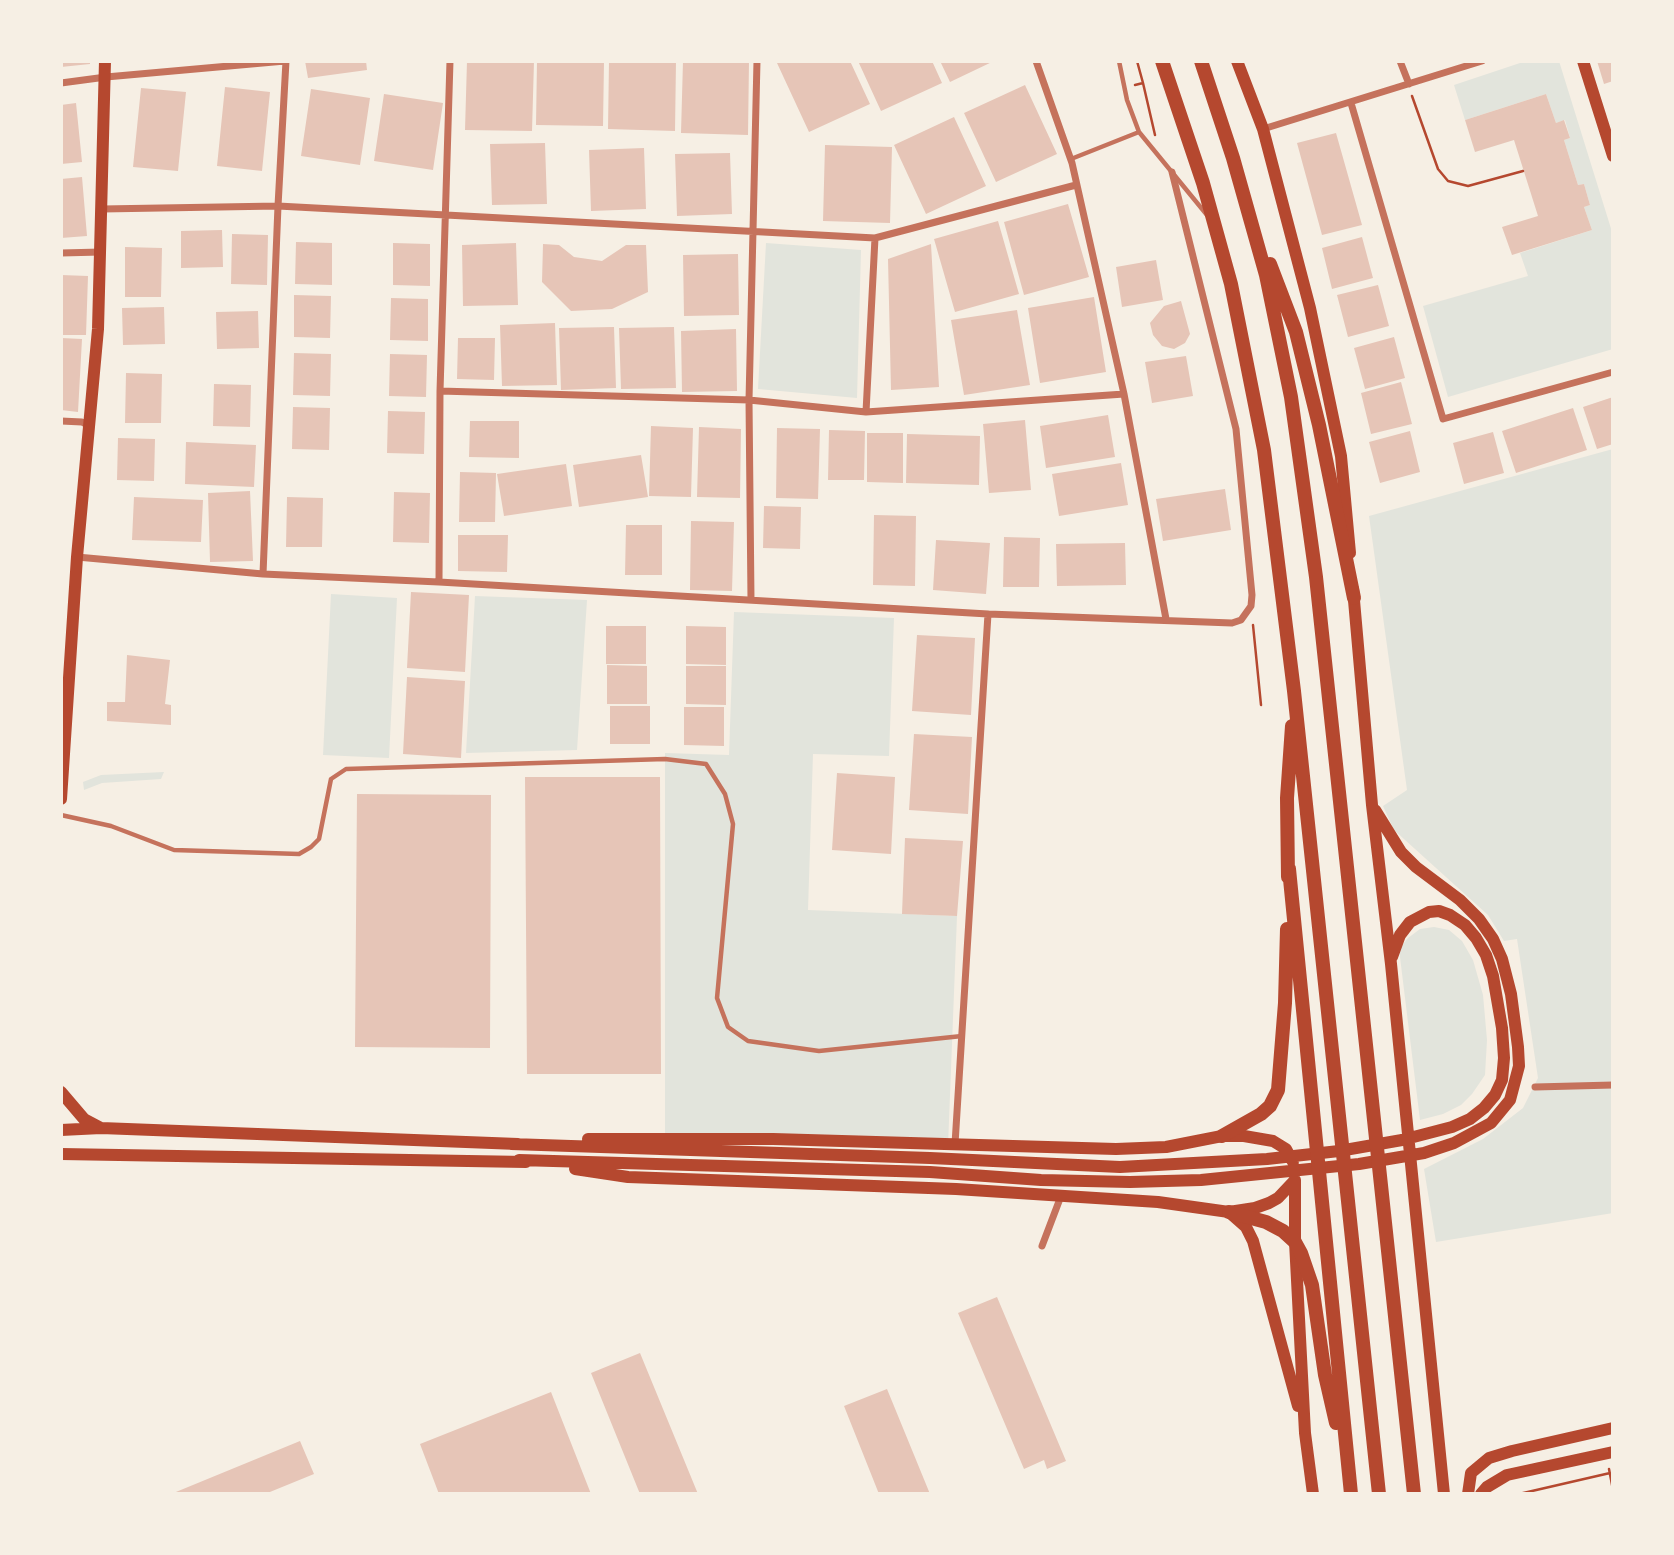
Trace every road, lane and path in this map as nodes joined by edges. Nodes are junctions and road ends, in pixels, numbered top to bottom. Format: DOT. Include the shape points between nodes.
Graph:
graph roads {
  1 [pos="105,61"];
  2 [pos="286,61"];
  3 [pos="450,61"];
  4 [pos="757,61"];
  5 [pos="1037,61"];
  6 [pos="1119,61"];
  7 [pos="1137,61"];
  8 [pos="1162,61"];
  9 [pos="1201,61"];
  10 [pos="1237,61"];
  11 [pos="1401,61"];
  12 [pos="1482,61"];
  13 [pos="1583,61"];
  14 [pos="106,76"];
  15 [pos="61,83"];
  16 [pos="1409,84"];
  17 [pos="1351,103"];
  18 [pos="1263,129"];
  19 [pos="1139,132"];
  20 [pos="1613,156"];
  21 [pos="1161,158"];
  22 [pos="1070,159"];
  23 [pos="1524,171"];
  24 [pos="1172,172"];
  25 [pos="1076,185"];
  26 [pos="278,206"];
  27 [pos="102,209"];
  28 [pos="445,217"];
  29 [pos="1251,220"];
  30 [pos="1215,225"];
  31 [pos="752,233"];
  32 [pos="875,238"];
  33 [pos="101,252"];
  34 [pos="61,253"];
  35 [pos="1613,372"];
  36 [pos="440,391"];
  37 [pos="1124,394"];
  38 [pos="749,400"];
  39 [pos="866,412"];
  40 [pos="61,421"];
  41 [pos="89,426"];
  42 [pos="77,557"];
  43 [pos="263,574"];
  44 [pos="439,582"];
  45 [pos="1354,598"];
  46 [pos="751,600"];
  47 [pos="1251,606"];
  48 [pos="988,614"];
  49 [pos="1166,619"];
  50 [pos="1295,695"];
  51 [pos="1261,705"];
  52 [pos="61,800"];
  53 [pos="1372,805"];
  54 [pos="61,815"];
  55 [pos="1289,869"];
  56 [pos="1391,964"];
  57 [pos="962,1036"];
  58 [pos="1613,1085"];
  59 [pos="1535,1087"];
  60 [pos="61,1092"];
  61 [pos="101,1128"];
  62 [pos="61,1130"];
  63 [pos="1222,1136"];
  64 [pos="511,1144"];
  65 [pos="955,1144"];
  66 [pos="61,1154"];
  67 [pos="519,1160"];
  68 [pos="1294,1164"];
  69 [pos="1061,1196"];
  70 [pos="1229,1212"];
  71 [pos="1295,1242"];
  72 [pos="1042,1246"];
  73 [pos="1613,1428"];
  74 [pos="1305,1433"];
  75 [pos="1613,1452"];
  76 [pos="1610,1473"];
  77 [pos="1351,1492"];
  78 [pos="1313,1494"];
  79 [pos="1379,1494"];
  80 [pos="1415,1494"];
  81 [pos="1444,1494"];
  82 [pos="1468,1494"];
  83 [pos="1481,1494"];
  84 [pos="1519,1494"];
  1 -- 14 [label="main road"];
  2 -- 14 [label="street"];
  2 -- 26 [label="street"];
  3 -- 28 [label="street"];
  4 -- 31 [label="street"];
  5 -- 22 [label="street"];
  6 -- 19 [label="lane"];
  7 -- 21 [label="path"];
  8 -- 30 [label="highway"];
  9 -- 29 [label="highway"];
  10 -- 18 [label="main road"];
  11 -- 16 [label="street"];
  12 -- 16 [label="street"];
  13 -- 20 [label="main road"];
  14 -- 15 [label="street"];
  14 -- 27 [label="main road"];
  16 -- 17 [label="street"];
  16 -- 23 [label="path" via="1438,169 1448,181 1468,186"];
  17 -- 18 [label="street"];
  17 -- 35 [label="street" via="1443,419"];
  18 -- 45 [label="main road" via="1334,414"];
  19 -- 21 [label="lane"];
  19 -- 22 [label="lane"];
  21 -- 24 [label="lane"];
  22 -- 25 [label="street"];
  24 -- 30 [label="lane"];
  24 -- 47 [label="street" via="1236,429"];
  25 -- 32 [label="street"];
  25 -- 37 [label="street"];
  26 -- 27 [label="street"];
  26 -- 28 [label="street"];
  26 -- 43 [label="street"];
  27 -- 33 [label="main road"];
  28 -- 31 [label="street"];
  28 -- 36 [label="street"];
  29 -- 45 [label="highway" via="1296,332"];
  29 -- 80 [label="highway" via="1291,397 1316,577"];
  30 -- 50 [label="highway" via="1264,450"];
  31 -- 32 [label="street"];
  31 -- 38 [label="street"];
  32 -- 39 [label="street"];
  33 -- 34 [label="street"];
  33 -- 41 [label="main road"];
  36 -- 38 [label="street"];
  36 -- 44 [label="street"];
  37 -- 39 [label="street"];
  37 -- 49 [label="street"];
  38 -- 39 [label="street"];
  38 -- 46 [label="street"];
  40 -- 41 [label="street"];
  41 -- 42 [label="main road"];
  42 -- 43 [label="street"];
  42 -- 52 [label="main road"];
  43 -- 44 [label="street"];
  44 -- 46 [label="street"];
  45 -- 53 [label="main road"];
  46 -- 48 [label="street"];
  47 -- 49 [label="street" via="1241,620 1232,623"];
  47 -- 51 [label="path"];
  48 -- 49 [label="street"];
  48 -- 57 [label="street"];
  50 -- 55 [label="highway" via="1287,798"];
  50 -- 79 [label="highway"];
  53 -- 56 [label="main road"];
  53 -- 67 [label="main road" via="1401,852 1479,919 1502,959 1511,994 1518,1066 1510,1100 1476,1133 1424,1153 1201,1180 1041,1180 930,1172"];
  54 -- 57 [label="lane" via="111,826 174,850 299,854 319,839 331,779 346,769 665,759 706,764 725,794 733,824 718,998 728,1027 748,1041 819,1051"];
  55 -- 63 [label="highway" via="1286,1003 1278,1090 1261,1114"];
  55 -- 77 [label="highway"];
  56 -- 64 [label="main road" via="1395,944 1410,922 1439,911 1465,925 1486,954 1493,976 1504,1058 1502,1080 1484,1108 1452,1127 1402,1140 1267,1159 1120,1167"];
  56 -- 81 [label="main road"];
  57 -- 65 [label="street"];
  58 -- 59 [label="street"];
  60 -- 61 [label="main road" via="84,1119"];
  61 -- 62 [label="main road"];
  61 -- 64 [label="main road"];
  63 -- 65 [label="main road" via="1166,1147 1116,1149"];
  63 -- 68 [label="main road" via="1273,1141 1286,1149"];
  64 -- 65 [label="main road" via="773,1139"];
  66 -- 67 [label="main road"];
  67 -- 69 [label="main road" via="628,1177"];
  69 -- 70 [label="main road"];
  69 -- 72 [label="street"];
  70 -- 71 [label="highway" via="1266,1222"];
  70 -- 71 [label="main road" via="1269,1203 1295,1180"];
  70 -- 74 [label="main road" via="1246,1227 1253,1241"];
  71 -- 74 [label="main road"];
  71 -- 77 [label="highway" via="1312,1285 1325,1375"];
  73 -- 82 [label="main road" via="1489,1458 1471,1473"];
  74 -- 78 [label="main road"];
  75 -- 83 [label="main road" via="1507,1475"];
  76 -- 84 [label="path"];
}
